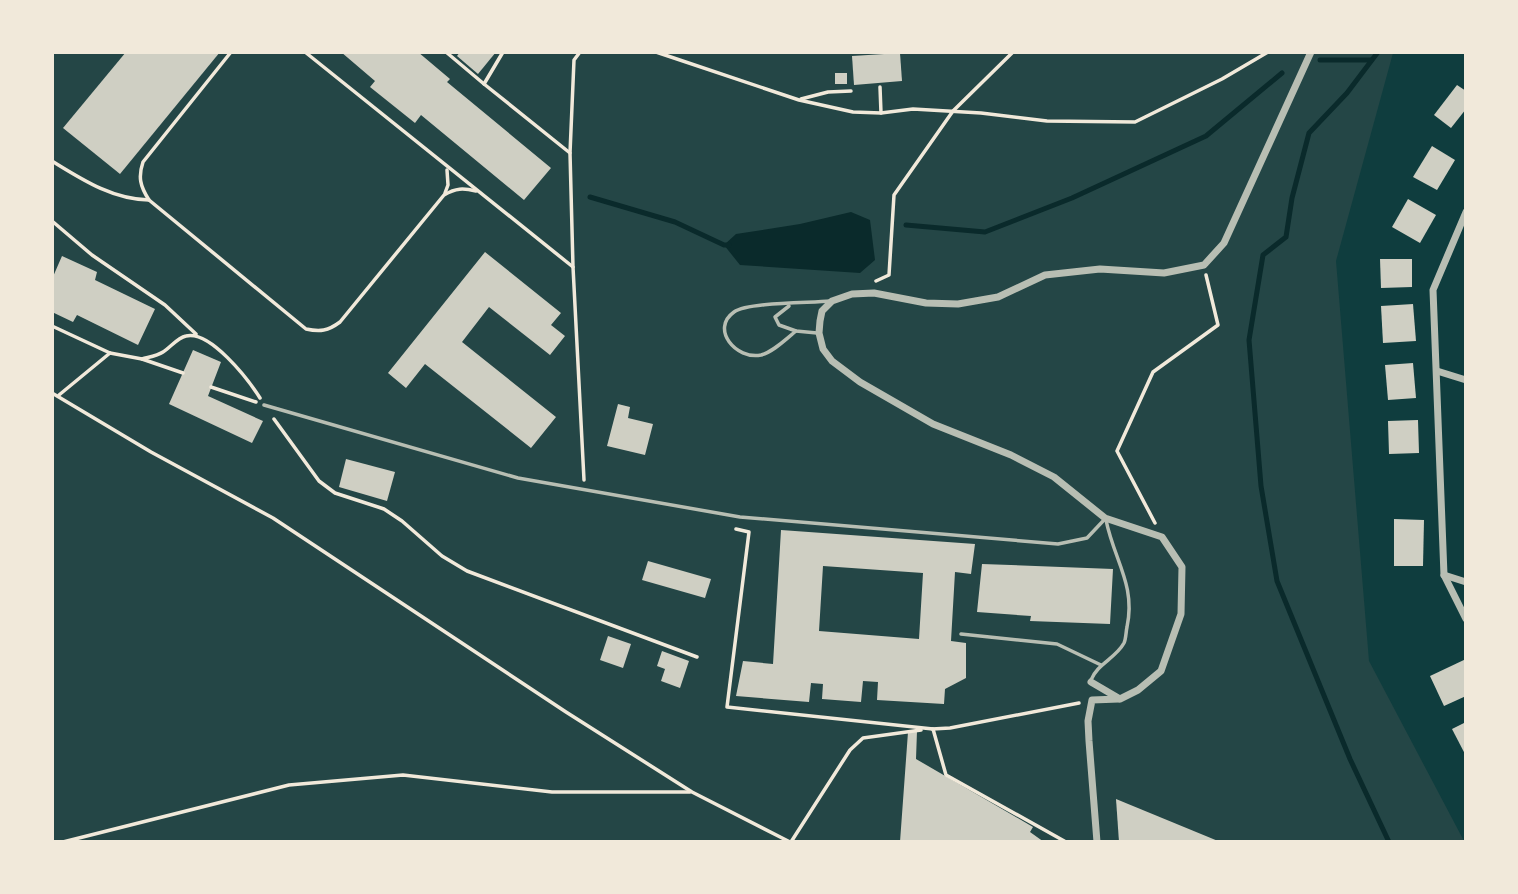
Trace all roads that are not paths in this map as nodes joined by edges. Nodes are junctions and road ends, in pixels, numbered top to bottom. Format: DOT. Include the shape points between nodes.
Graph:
graph roads {
  1 [pos="1311,52"];
  2 [pos="1465,212"];
  3 [pos="832,301"];
  4 [pos="791,305"];
  5 [pos="796,331"];
  6 [pos="819,333"];
  7 [pos="1437,372"];
  8 [pos="1465,380"];
  9 [pos="264,405"];
  10 [pos="1105,518"];
  11 [pos="1444,575"];
  12 [pos="1465,582"];
  13 [pos="1465,620"];
  14 [pos="961,634"];
  15 [pos="1101,665"];
  16 [pos="1091,682"];
  17 [pos="1120,699"];
  18 [pos="1097,842"];
  1 -- 3 [label="street" via="1224,243 1204,265 1164,273 1100,269 1045,275 998,297 958,304 874,293"];
  2 -- 7 [label="street" via="1433,290"];
  3 -- 4 [label="lane"];
  3 -- 6 [label="street" via="822,311"];
  4 -- 5 [label="lane" via="775,317 779,326"];
  4 -- 5 [label="lane" via="762,304 734,312 725,333 730,345 754,356 765,354"];
  5 -- 6 [label="lane"];
  6 -- 10 [label="street" via="832,361 860,382 933,424 1054,477"];
  7 -- 8 [label="street"];
  7 -- 11 [label="street"];
  9 -- 10 [label="lane" via="518,478 740,517 1058,544 1087,538"];
  10 -- 15 [label="lane" via="1130,590 1124,643"];
  10 -- 17 [label="street" via="1162,537 1182,567 1181,614 1161,671"];
  11 -- 12 [label="street"];
  11 -- 13 [label="street"];
  14 -- 15 [label="lane" via="1057,644"];
  15 -- 16 [label="lane"];
  16 -- 17 [label="street"];
  17 -- 18 [label="street" via="1092,701 1088,721"];
}
